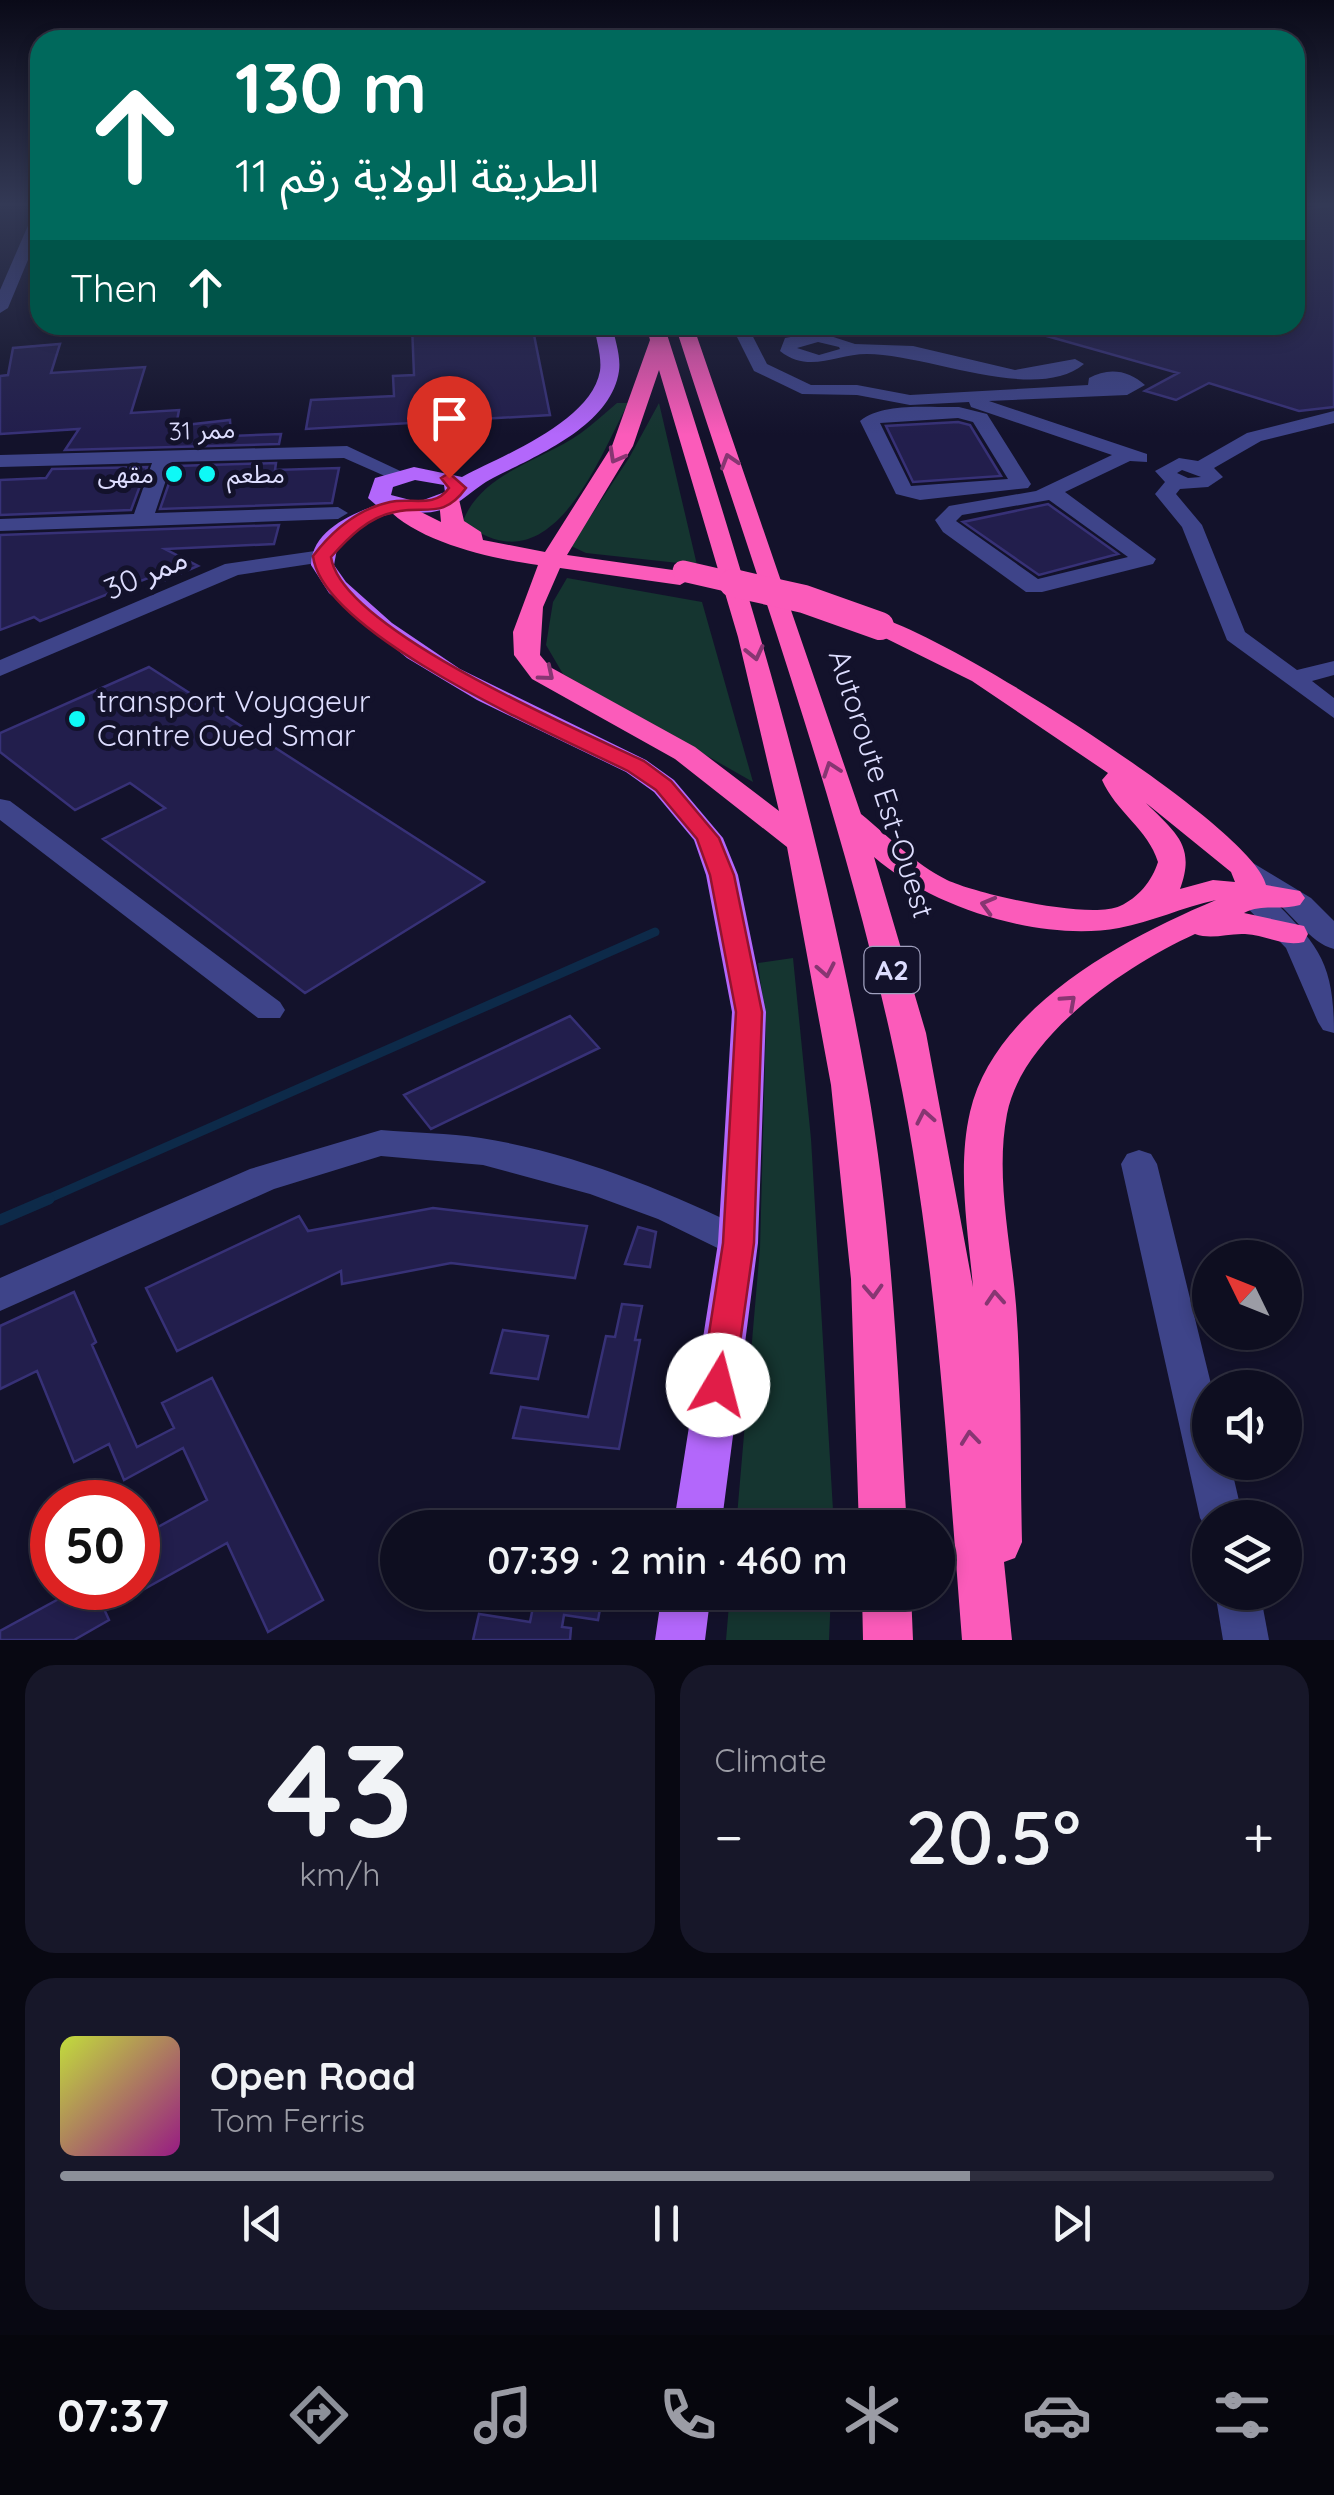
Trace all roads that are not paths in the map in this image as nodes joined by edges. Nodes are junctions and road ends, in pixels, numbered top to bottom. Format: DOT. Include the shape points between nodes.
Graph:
graph roads {
  1 [pos="11,282"];
  2 [pos="0,308"];
  3 [pos="604,335"];
  4 [pos="663,335"];
  5 [pos="667,335"];
  6 [pos="668,335"];
  7 [pos="744,335"];
  8 [pos="786,335"];
  9 [pos="796,340"];
  10 [pos="838,356"];
  11 [pos="1076,364"];
  12 [pos="842,382"];
  13 [pos="1106,389"];
  14 [pos="991,395"];
  15 [pos="961,397"];
  16 [pos="1334,417"];
  17 [pos="1055,429"];
  18 [pos="1018,448"];
  19 [pos="1129,454"];
  20 [pos="514,455"];
  21 [pos="164,456"];
  22 [pos="0,461"];
  23 [pos="427,473"];
  24 [pos="1172,474"];
  25 [pos="401,476"];
  26 [pos="1051,492"];
  27 [pos="454,494"];
  28 [pos="395,507"];
  29 [pos="338,513"];
  30 [pos="142,520"];
  31 [pos="0,525"];
  32 [pos="322,556"];
  33 [pos="552,558"];
  34 [pos="876,629"];
  35 [pos="1334,668"];
  36 [pos="0,669"];
  37 [pos="1292,679"];
  38 [pos="1334,710"];
  39 [pos="1116,777"];
  40 [pos="0,807"];
  41 [pos="848,818"];
  42 [pos="802,843"];
  43 [pos="1246,880"];
  44 [pos="1289,898"];
  45 [pos="1083,919"];
  46 [pos="1292,934"];
  47 [pos="1155,940"];
  48 [pos="1334,940"];
  49 [pos="270,1010"];
  50 [pos="1334,1022"];
  51 [pos="1139,1164"];
  52 [pos="738,1243"];
  53 [pos="0,1295"];
  54 [pos="1218,1500"];
  55 [pos="700,1510"];
  56 [pos="882,1510"];
  57 [pos="684,1610"];
  58 [pos="887,1610"];
  59 [pos="1240,1610"];
  60 [pos="680,1640"];
  61 [pos="888,1640"];
  62 [pos="986,1640"];
  63 [pos="998,1640"];
  64 [pos="1246,1640"];
  1 -- 2 [label="street"];
  3 -- 20 [label="main road" via="610,372 601,398 563,430"];
  4 -- 33 [label="highway, one-way" via="629,432"];
  5 -- 42 [label="highway, A2, one-way"];
  41 -- 6 [label="highway, Autoroute Est-Ouest / A2, one-way"];
  7 -- 15 [label="street" via="760,367 803,389 904,400"];
  8 -- 9 [label="street"];
  9 -- 10 [label="street" via="834,339"];
  9 -- 10 [label="street" via="788,345 791,354"];
  10 -- 11 [label="street" via="910,351 1001,376 1044,376"];
  10 -- 12 [label="street"];
  10 -- 14 [label="street" via="909,386"];
  13 -- 14 [label="street"];
  14 -- 15 [label="street"];
  15 -- 17 [label="street"];
  16 -- 24 [label="street" via="1254,437 1201,467"];
  17 -- 18 [label="street"];
  17 -- 19 [label="street"];
  18 -- 18 [label="street" via="1018,486 910,493 902,490 869,421 969,413"];
  19 -- 24 [label="street"];
  19 -- 26 [label="street"];
  20 -- 23 [label="main road"];
  20 -- 27 [label="main road"];
  21 -- 22 [label="street, ممر 31"];
  21 -- 25 [label="street, ممر 31" via="347,452"];
  21 -- 30 [label="street"];
  23 -- 25 [label="main road"];
  23 -- 27 [label="main road" via="449,478"];
  24 -- 37 [label="street" via="1165,494 1192,525 1235,635"];
  25 -- 28 [label="main road" via="383,483 377,494"];
  26 -- 26 [label="street" via="956,510 944,520 1034,587 1146,559"];
  27 -- 28 [label="main road" via="431,506"];
  27 -- 33 [label="highway" via="450,517 461,531"];
  28 -- 32 [label="main road" via="348,527"];
  28 -- 33 [label="highway" via="480,547"];
  29 -- 30 [label="street"];
  30 -- 31 [label="street"];
  32 -- 36 [label="street, ممر 30" via="234,570"];
  32 -- 52 [label="main road" via="324,572 382,629 447,675 636,766 664,786 708,838 722,875 749,1012"];
  33 -- 34 [label="highway, bridge" via="681,575"];
  33 -- 42 [label="highway, one-way" via="528,630 527,655 541,673 685,753"];
  34 -- 39 [label="highway" via="1017,702"];
  34 -- 43 [label="highway" via="954,659 1047,712"];
  35 -- 37 [label="street"];
  37 -- 38 [label="street"];
  39 -- 43 [label="highway"];
  39 -- 45 [label="highway" via="1124,796 1171,848 1172,876 1153,900"];
  40 -- 49 [label="street"];
  45 -- 41 [label="highway, one-way" via="1008,911 938,888"];
  62 -- 41 [label="highway, Autoroute Est-Ouest / A2, one-way" via="960,1343 936,1176 908,1033"];
  42 -- 56 [label="highway, A2, one-way" via="849,1086 872,1279"];
  43 -- 44 [label="highway"];
  43 -- 45 [label="highway" via="1132,916"];
  43 -- 46 [label="street"];
  43 -- 47 [label="highway"];
  44 -- 48 [label="street"];
  46 -- 47 [label="highway" via="1248,922"];
  46 -- 50 [label="street"];
  63 -- 47 [label="highway, one-way" via="996,1328 984,1184 989,1109 1018,1051 1100,974"];
  51 -- 54 [label="street"];
  52 -- 53 [label="street" via="671,1209 578,1177 483,1152 381,1143 263,1179"];
  52 -- 55 [label="main road"];
  57 -- 60 [label="main road"];
  58 -- 61 [label="highway"];
  59 -- 64 [label="street"];
}
